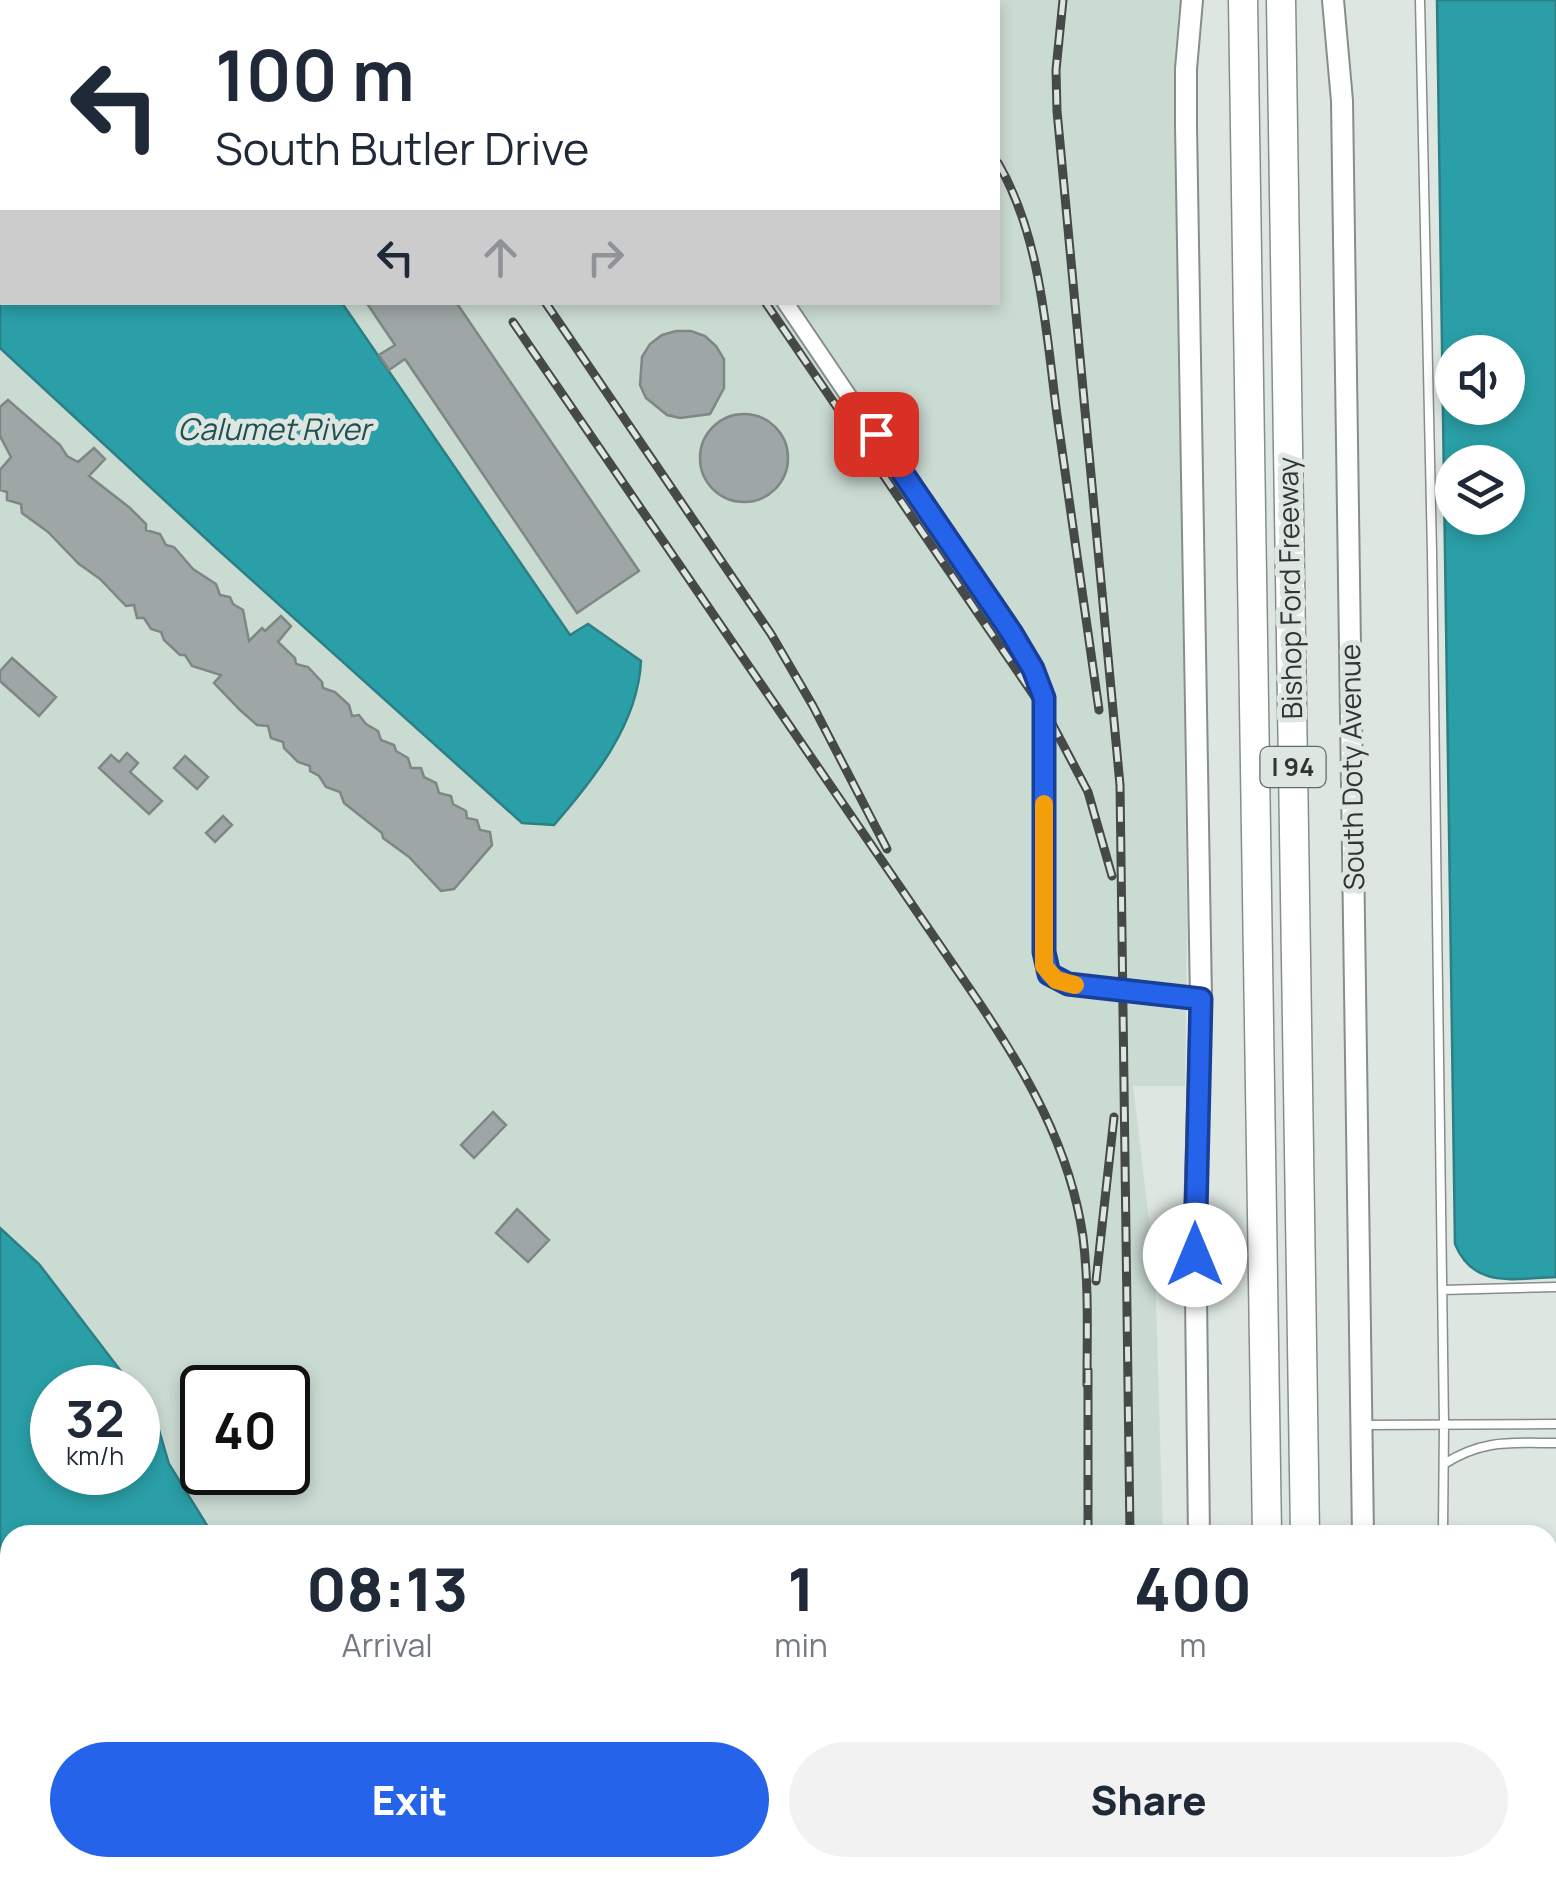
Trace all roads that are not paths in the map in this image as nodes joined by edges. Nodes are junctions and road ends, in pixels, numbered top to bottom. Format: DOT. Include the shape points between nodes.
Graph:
graph roads {
  1 [pos="1192,0"];
  2 [pos="1243,0"];
  3 [pos="1281,0"];
  4 [pos="1333,0"];
  5 [pos="1420,0"];
  6 [pos="788,305"];
  7 [pos="1201,999"];
  8 [pos="1556,1287"];
  9 [pos="1442,1290"];
  10 [pos="1444,1424"];
  11 [pos="1556,1424"];
  12 [pos="1362,1425"];
  13 [pos="1556,1443"];
  14 [pos="1444,1464"];
  15 [pos="1199,1525"];
  16 [pos="1267,1525"];
  17 [pos="1304,1525"];
  18 [pos="1364,1525"];
  19 [pos="1444,1525"];
  1 -- 7 [label="street" via="1186,126"];
  2 -- 16 [label="highway, Bishop Ford Freeway / I 94"];
  3 -- 17 [label="highway, Bishop Ford Freeway / I 94"];
  4 -- 12 [label="street, South Doty Avenue" via="1342,101"];
  5 -- 9 [label="lane"];
  6 -- 7 [label="street" via="1033,669 1044,698 1049,974 1068,984"];
  7 -- 15 [label="street" via="1195,1218"];
  8 -- 9 [label="lane"];
  9 -- 10 [label="lane"];
  10 -- 11 [label="lane"];
  10 -- 12 [label="lane"];
  10 -- 14 [label="lane"];
  12 -- 18 [label="street, South Doty Avenue"];
  13 -- 14 [label="lane" via="1492,1442"];
  14 -- 19 [label="lane"];
}
